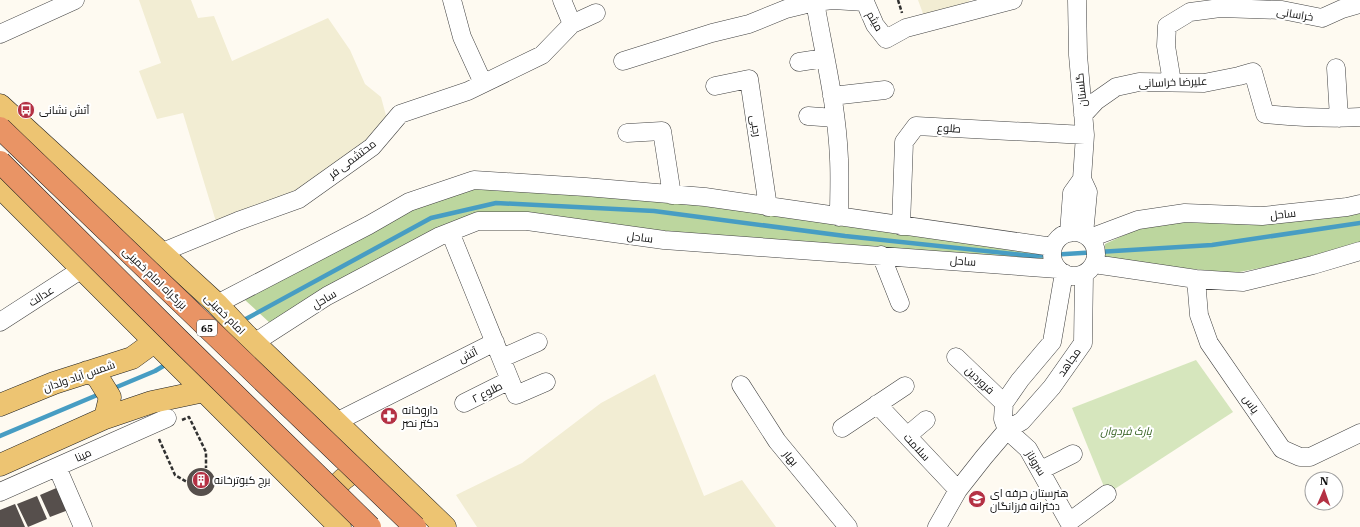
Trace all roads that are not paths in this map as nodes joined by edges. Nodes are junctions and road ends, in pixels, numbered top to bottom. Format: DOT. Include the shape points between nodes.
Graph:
graph roads {
  1 [pos="75,0"];
  2 [pos="452,0"];
  3 [pos="562,0"];
  4 [pos="1013,0"];
  5 [pos="1076,0"];
  6 [pos="815,2"];
  7 [pos="1360,4"];
  8 [pos="783,5"];
  9 [pos="596,13"];
  10 [pos="572,24"];
  11 [pos="0,34"];
  12 [pos="825,58"];
  13 [pos="623,61"];
  14 [pos="799,62"];
  15 [pos="1336,68"];
  16 [pos="1172,82"];
  17 [pos="483,83"];
  18 [pos="715,86"];
  19 [pos="886,90"];
  20 [pos="832,96"];
  21 [pos="0,105"];
  22 [pos="1083,115"];
  23 [pos="808,116"];
  24 [pos="1360,117"];
  25 [pos="835,118"];
  26 [pos="1339,118"];
  27 [pos="0,128"];
  28 [pos="627,133"];
  29 [pos="1085,135"];
  30 [pos="0,162"];
  31 [pos="0,187"];
  32 [pos="672,194"];
  33 [pos="1360,204"];
  34 [pos="768,207"];
  35 [pos="839,217"];
  36 [pos="901,226"];
  37 [pos="450,232"];
  38 [pos="1081,235"];
  39 [pos="1053,247"];
  40 [pos="1360,251"];
  41 [pos="160,253"];
  42 [pos="881,255"];
  43 [pos="82,269"];
  44 [pos="1089,269"];
  45 [pos="1061,271"];
  46 [pos="1196,279"];
  47 [pos="900,303"];
  48 [pos="217,304"];
  49 [pos="0,322"];
  50 [pos="154,342"];
  51 [pos="495,342"];
  52 [pos="538,342"];
  53 [pos="254,343"];
  54 [pos="956,357"];
  55 [pos="502,358"];
  56 [pos="87,372"];
  57 [pos="546,382"];
  58 [pos="741,385"];
  59 [pos="905,386"];
  60 [pos="513,388"];
  61 [pos="204,391"];
  62 [pos="464,403"];
  63 [pos="1004,403"];
  64 [pos="877,404"];
  65 [pos="0,405"];
  66 [pos="105,418"];
  67 [pos="167,418"];
  68 [pos="926,420"];
  69 [pos="336,422"];
  70 [pos="842,428"];
  71 [pos="1007,430"];
  72 [pos="1360,433"];
  73 [pos="907,436"];
  74 [pos="354,439"];
  75 [pos="1073,454"];
  76 [pos="0,465"];
  77 [pos="382,466"];
  78 [pos="57,467"];
  79 [pos="1041,470"];
  80 [pos="958,490"];
  81 [pos="304,491"];
  82 [pos="0,492"];
  83 [pos="1107,494"];
  84 [pos="334,521"];
  85 [pos="83,527"];
  86 [pos="370,527"];
  87 [pos="415,527"];
  88 [pos="445,527"];
  89 [pos="848,527"];
  90 [pos="937,527"];
  1 -- 11 [label="street"];
  2 -- 17 [label="street" via="462,37"];
  3 -- 10 [label="street"];
  4 -- 6 [label="street, میثم" via="906,28 886,39 875,25 865,2"];
  5 -- 22 [label="street, گلستان"];
  6 -- 8 [label="street, میثم"];
  6 -- 12 [label="street"];
  7 -- 16 [label="street, خراسانی" via="1322,18 1282,10 1220,8 1190,12 1167,26 1166,46"];
  8 -- 13 [label="street, میثم" via="749,24"];
  9 -- 10 [label="street"];
  10 -- 17 [label="street, محتشمی فر" via="542,55"];
  12 -- 14 [label="street"];
  12 -- 20 [label="street"];
  15 -- 26 [label="street"];
  16 -- 22 [label="street, علیرضا خراسانی" via="1139,82 1116,87"];
  16 -- 26 [label="street, علیرضا خراسانی" via="1204,83 1253,72 1265,114"];
  17 -- 41 [label="street, محتشمی فر" via="468,91 400,114 372,147 299,199"];
  18 -- 34 [label="street, رجبی" via="749,79"];
  19 -- 20 [label="street"];
  20 -- 25 [label="street"];
  21 -- 41 [label="main road, امام خمینی"];
  22 -- 29 [label="street, گلستان"];
  23 -- 25 [label="street"];
  24 -- 26 [label="street, علیرضا خراسانی"];
  25 -- 35 [label="street" via="839,158"];
  27 -- 87 [label="highway, بزرگراه امام خمینی / 65, bridge"];
  28 -- 32 [label="street" via="662,131"];
  29 -- 36 [label="street, طلوع" via="916,126 904,142"];
  29 -- 38 [label="street, گلستان" via="1082,179 1088,192"];
  30 -- 86 [label="highway, 65, bridge"];
  31 -- 43 [label="main road"];
  32 -- 34 [label="street"];
  32 -- 48 [label="street" via="474,180 409,202 370,225"];
  33 -- 38 [label="street, ساحل" via="1262,216 1185,213 1138,220"];
  34 -- 35 [label="street"];
  35 -- 36 [label="street"];
  36 -- 39 [label="street"];
  37 -- 42 [label="street, ساحل" via="478,221 527,221 664,240"];
  37 -- 51 [label="street"];
  37 -- 53 [label="street, ساحل" via="327,296"];
  38 -- 39 [label="street, ساحل" via="1062,236"];
  38 -- 44 [label="street" via="1094,244 1096,251 1096,258"];
  39 -- 45 [label="street" via="1054,262"];
  40 -- 46 [label="street, ساحل" via="1243,282"];
  41 -- 48 [label="main road, امام خمینی"];
  42 -- 45 [label="street, ساحل"];
  42 -- 47 [label="street"];
  43 -- 49 [label="street, عدالت"];
  43 -- 50 [label="main road"];
  44 -- 45 [label="street, ساحل" via="1070,276"];
  44 -- 46 [label="street, ساحل"];
  44 -- 71 [label="street, مجاهد" via="1083,343 1047,393 1022,421"];
  45 -- 63 [label="street" via="1052,342"];
  46 -- 72 [label="street, یاس" via="1199,315 1209,343 1282,449 1300,457 1310,457"];
  48 -- 53 [label="main road, امام خمینی"];
  50 -- 56 [label="main road, شمس آباد ولدان" via="132,358"];
  50 -- 61 [label="main road"];
  51 -- 55 [label="street"];
  51 -- 69 [label="street, آتش"];
  52 -- 55 [label="street"];
  53 -- 69 [label="main road, امام خمینی"];
  54 -- 63 [label="street, فروردین"];
  55 -- 60 [label="street"];
  56 -- 65 [label="main road, شمس آباد ولدان"];
  56 -- 66 [label="main road" via="97,376 110,397"];
  57 -- 60 [label="street, طلوع ۲"];
  58 -- 89 [label="street, بهار" via="777,441"];
  59 -- 64 [label="street"];
  60 -- 62 [label="street, طلوع ۲"];
  61 -- 66 [label="main road" via="152,402"];
  61 -- 81 [label="main road"];
  63 -- 71 [label="street" via="1003,419"];
  64 -- 70 [label="street"];
  64 -- 73 [label="street, سلامت"];
  66 -- 76 [label="main road"];
  67 -- 78 [label="street, مینا"];
  68 -- 73 [label="street"];
  69 -- 74 [label="main road, امام خمینی"];
  71 -- 79 [label="street, سروناز" via="1028,449"];
  71 -- 80 [label="street, مجاهد"];
  73 -- 80 [label="street, سلامت"];
  74 -- 77 [label="main road, امام خمینی"];
  74 -- 81 [label="main road" via="354,450 341,473 318,489"];
  75 -- 79 [label="street"];
  77 -- 84 [label="main road" via="354,471 334,490 329,503"];
  77 -- 88 [label="main road, امام خمینی"];
  78 -- 82 [label="street, مینا"];
  78 -- 85 [label="street"];
  79 -- 83 [label="street, سروناز" via="1069,522"];
  80 -- 90 [label="street, مجاهد"];
  81 -- 84 [label="main road"];
}
